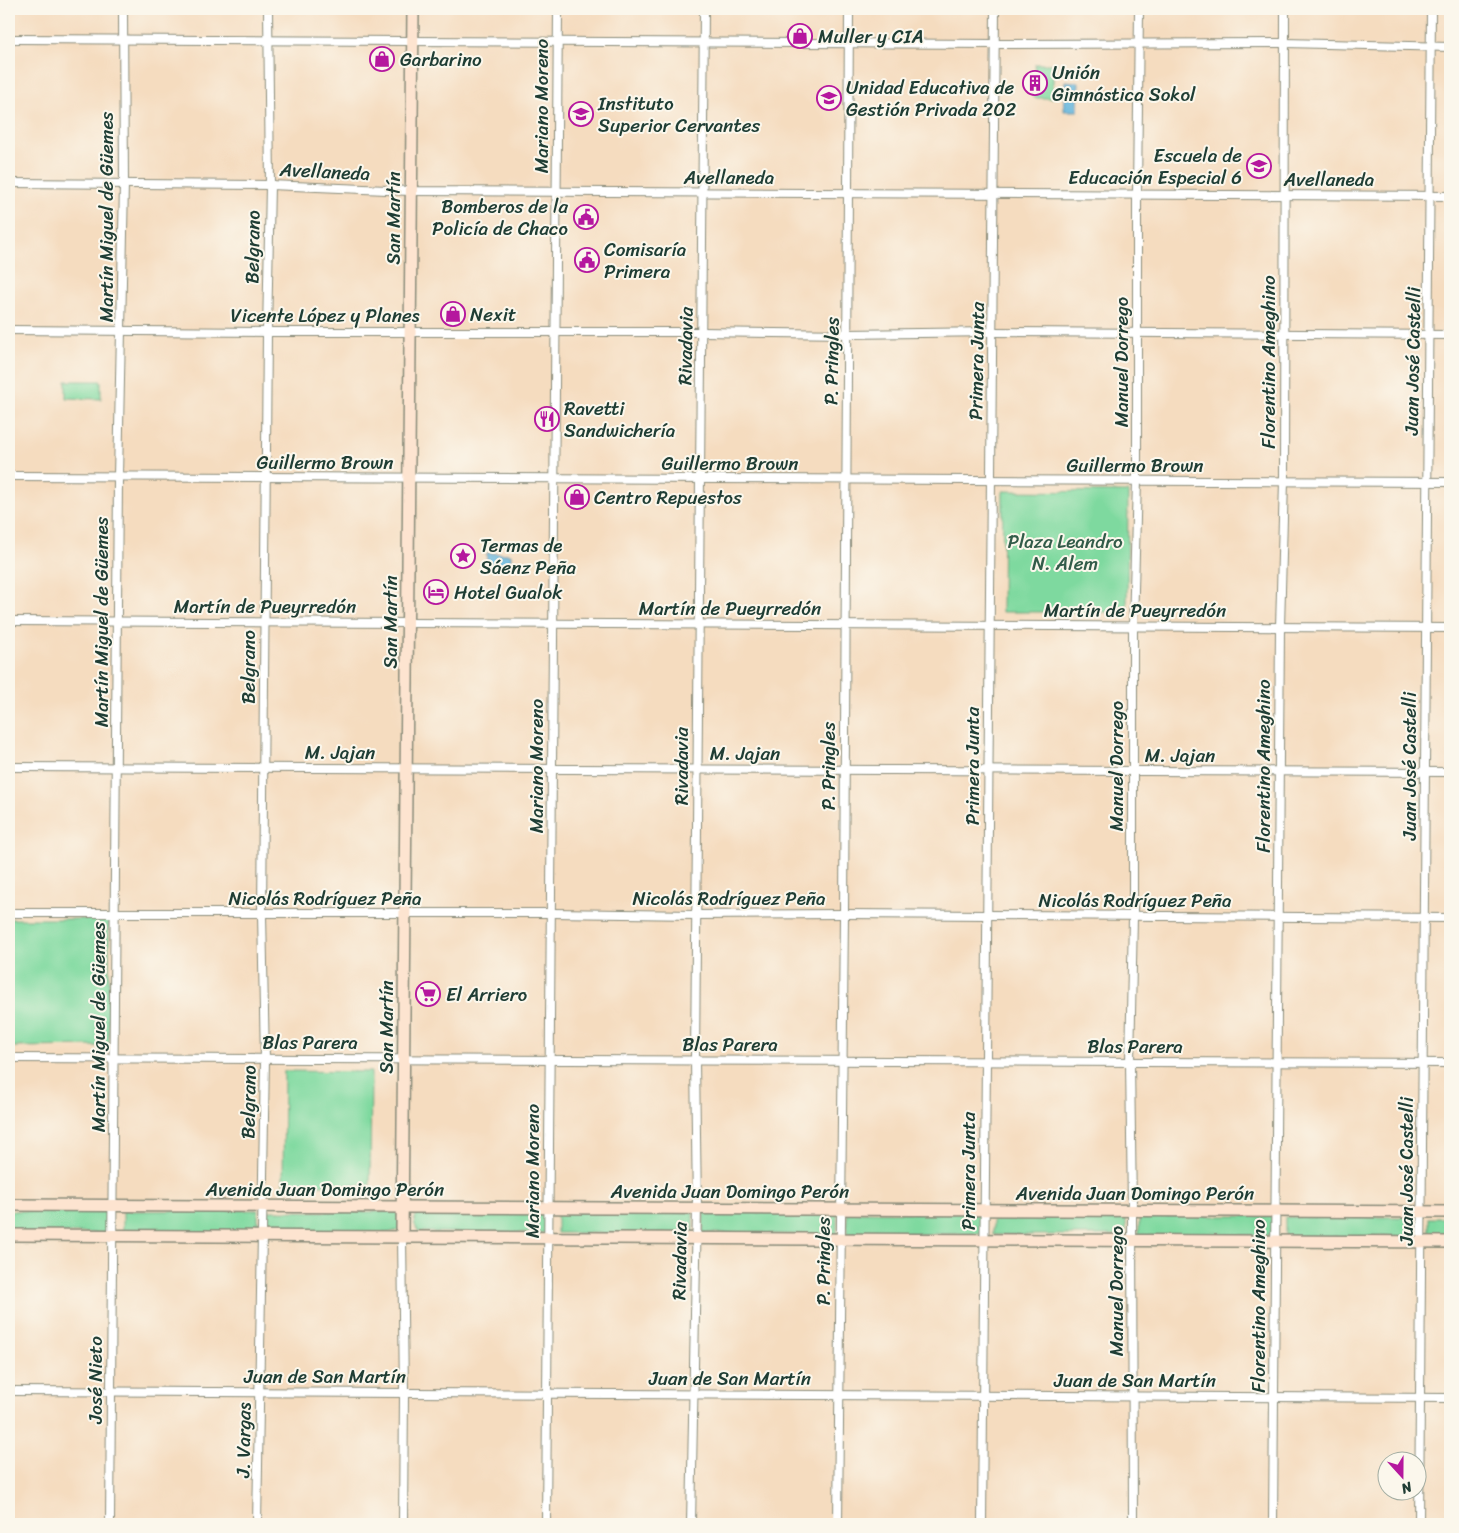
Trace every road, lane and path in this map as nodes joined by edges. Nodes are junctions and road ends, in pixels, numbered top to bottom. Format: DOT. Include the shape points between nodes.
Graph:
graph roads {
  1 [pos="122,9"];
  2 [pos="268,9"];
  3 [pos="413,9"];
  4 [pos="558,9"];
  5 [pos="704,9"];
  6 [pos="850,9"];
  7 [pos="995,9"];
  8 [pos="1139,9"];
  9 [pos="1286,9"];
  10 [pos="1431,9"];
  11 [pos="9,39"];
  12 [pos="122,39"];
  13 [pos="268,40"];
  14 [pos="413,41"];
  15 [pos="558,42"];
  16 [pos="704,42"];
  17 [pos="850,42"];
  18 [pos="1138,43"];
  19 [pos="1285,43"];
  20 [pos="995,44"];
  21 [pos="1431,47"];
  22 [pos="1450,47"];
  23 [pos="9,183"];
  24 [pos="124,184"];
  25 [pos="270,184"];
  26 [pos="410,191"];
  27 [pos="556,192"];
  28 [pos="702,193"];
  29 [pos="848,193"];
  30 [pos="993,194"];
  31 [pos="1137,194"];
  32 [pos="1284,195"];
  33 [pos="1430,196"];
  34 [pos="1450,196"];
  35 [pos="9,330"];
  36 [pos="121,330"];
  37 [pos="267,332"];
  38 [pos="411,332"];
  39 [pos="556,332"];
  40 [pos="702,332"];
  41 [pos="993,332"];
  42 [pos="848,334"];
  43 [pos="1138,334"];
  44 [pos="1284,334"];
  45 [pos="1429,335"];
  46 [pos="1450,335"];
  47 [pos="9,476"];
  48 [pos="118,477"];
  49 [pos="266,478"];
  50 [pos="408,478"];
  51 [pos="554,479"];
  52 [pos="700,479"];
  53 [pos="846,480"];
  54 [pos="990,480"];
  55 [pos="1137,481"];
  56 [pos="1284,481"];
  57 [pos="1428,482"];
  58 [pos="1450,482"];
  59 [pos="9,621"];
  60 [pos="117,622"];
  61 [pos="264,622"];
  62 [pos="407,623"];
  63 [pos="553,624"];
  64 [pos="698,624"];
  65 [pos="845,625"];
  66 [pos="989,626"];
  67 [pos="1133,626"];
  68 [pos="1280,627"];
  69 [pos="1426,628"];
  70 [pos="1450,628"];
  71 [pos="9,767"];
  72 [pos="116,767"];
  73 [pos="264,768"];
  74 [pos="406,768"];
  75 [pos="552,769"];
  76 [pos="697,769"];
  77 [pos="844,770"];
  78 [pos="988,770"];
  79 [pos="1132,771"];
  80 [pos="1279,771"];
  81 [pos="1425,772"];
  82 [pos="1450,772"];
  83 [pos="9,913"];
  84 [pos="115,913"];
  85 [pos="262,914"];
  86 [pos="405,914"];
  87 [pos="551,914"];
  88 [pos="844,914"];
  89 [pos="696,915"];
  90 [pos="988,916"];
  91 [pos="1133,917"];
  92 [pos="1278,918"];
  93 [pos="1424,918"];
  94 [pos="1450,918"];
  95 [pos="9,1058"];
  96 [pos="114,1058"];
  97 [pos="265,1058"];
  98 [pos="404,1059"];
  99 [pos="549,1060"];
  100 [pos="695,1060"];
  101 [pos="841,1061"];
  102 [pos="986,1061"];
  103 [pos="1130,1062"];
  104 [pos="1276,1062"];
  105 [pos="1423,1063"];
  106 [pos="1450,1063"];
  107 [pos="9,1205"];
  108 [pos="263,1205"];
  109 [pos="112,1206"];
  110 [pos="402,1207"];
  111 [pos="548,1208"];
  112 [pos="697,1208"];
  113 [pos="840,1209"];
  114 [pos="1132,1209"];
  115 [pos="984,1210"];
  116 [pos="1275,1211"];
  117 [pos="1422,1212"];
  118 [pos="1450,1212"];
  119 [pos="9,1235"];
  120 [pos="112,1235"];
  121 [pos="262,1236"];
  122 [pos="402,1236"];
  123 [pos="548,1237"];
  124 [pos="696,1238"];
  125 [pos="840,1238"];
  126 [pos="984,1239"];
  127 [pos="1132,1240"];
  128 [pos="1275,1240"];
  129 [pos="1421,1241"];
  130 [pos="1450,1242"];
  131 [pos="9,1391"];
  132 [pos="111,1392"];
  133 [pos="260,1392"];
  134 [pos="404,1393"];
  135 [pos="547,1394"];
  136 [pos="692,1394"];
  137 [pos="838,1395"];
  138 [pos="983,1396"];
  139 [pos="1133,1396"];
  140 [pos="1274,1397"];
  141 [pos="1420,1398"];
  142 [pos="1450,1398"];
  143 [pos="110,1524"];
  144 [pos="257,1524"];
  145 [pos="403,1524"];
  146 [pos="546,1524"];
  147 [pos="691,1524"];
  148 [pos="838,1524"];
  149 [pos="982,1524"];
  150 [pos="1133,1524"];
  151 [pos="1273,1524"];
  152 [pos="1419,1524"];
  1 -- 12 [label="street, Martín Miguel de Güemes"];
  2 -- 13 [label="street, Belgrano"];
  3 -- 14 [label="main road, San Martín"];
  4 -- 15 [label="street, Mariano Moreno"];
  5 -- 16 [label="street, Rivadavia"];
  6 -- 17 [label="street, P. Pringles"];
  7 -- 20 [label="street, Primera Junta"];
  8 -- 18 [label="street, Manuel Dorrego"];
  9 -- 19 [label="street, Florentino Ameghino"];
  10 -- 21 [label="street, Juan José Castelli"];
  11 -- 12 [label="street"];
  12 -- 13 [label="street"];
  12 -- 24 [label="street, Martín Miguel de Güemes"];
  13 -- 14 [label="street"];
  13 -- 25 [label="street, Belgrano"];
  14 -- 15 [label="street"];
  14 -- 26 [label="main road, San Martín"];
  15 -- 16 [label="street"];
  15 -- 27 [label="street, Mariano Moreno"];
  16 -- 17 [label="street"];
  16 -- 28 [label="street, Rivadavia"];
  17 -- 20 [label="street"];
  17 -- 29 [label="street, P. Pringles"];
  18 -- 19 [label="street"];
  18 -- 20 [label="street"];
  18 -- 31 [label="street, Manuel Dorrego"];
  19 -- 21 [label="street"];
  19 -- 32 [label="street, Florentino Ameghino"];
  20 -- 30 [label="street, Primera Junta"];
  21 -- 22 [label="street"];
  21 -- 33 [label="street, Juan José Castelli"];
  23 -- 24 [label="street, Avellaneda"];
  24 -- 25 [label="street, Avellaneda"];
  24 -- 36 [label="street, Martín Miguel de Güemes"];
  25 -- 26 [label="street, Avellaneda"];
  25 -- 37 [label="street, Belgrano"];
  26 -- 27 [label="street, Avellaneda"];
  26 -- 38 [label="main road, San Martín"];
  27 -- 28 [label="street, Avellaneda"];
  27 -- 39 [label="street, Mariano Moreno"];
  28 -- 29 [label="street, Avellaneda"];
  28 -- 40 [label="street, Rivadavia"];
  29 -- 30 [label="street, Avellaneda"];
  29 -- 42 [label="street, P. Pringles"];
  30 -- 31 [label="street, Avellaneda"];
  30 -- 41 [label="street, Primera Junta"];
  31 -- 32 [label="street, Avellaneda"];
  31 -- 43 [label="street, Manuel Dorrego"];
  32 -- 33 [label="street, Avellaneda"];
  32 -- 44 [label="street, Florentino Ameghino"];
  33 -- 34 [label="street, Avellaneda"];
  33 -- 45 [label="street, Juan José Castelli"];
  35 -- 36 [label="street, Vicente López y Planes"];
  36 -- 37 [label="street, Vicente López y Planes"];
  36 -- 48 [label="street, Martín Miguel de Güemes"];
  37 -- 38 [label="street, Vicente López y Planes"];
  37 -- 49 [label="street, Belgrano"];
  38 -- 39 [label="street, Vicente López y Planes"];
  38 -- 50 [label="main road, San Martín"];
  39 -- 40 [label="street, Vicente López y Planes"];
  39 -- 51 [label="street, Mariano Moreno"];
  40 -- 42 [label="street, Vicente López y Planes"];
  40 -- 52 [label="street, Rivadavia"];
  41 -- 42 [label="street, Vicente López y Planes"];
  41 -- 43 [label="street, Vicente López y Planes"];
  41 -- 54 [label="street, Primera Junta"];
  42 -- 53 [label="street, P. Pringles"];
  43 -- 44 [label="street, Vicente López y Planes"];
  43 -- 55 [label="street, Manuel Dorrego"];
  44 -- 45 [label="street, Vicente López y Planes"];
  44 -- 56 [label="street, Florentino Ameghino"];
  45 -- 46 [label="street, Vicente López y Planes"];
  45 -- 57 [label="street, Juan José Castelli"];
  47 -- 48 [label="street, Guillermo Brown"];
  48 -- 49 [label="street, Guillermo Brown"];
  48 -- 60 [label="street, Martín Miguel de Güemes"];
  49 -- 50 [label="street, Guillermo Brown"];
  49 -- 61 [label="street, Belgrano"];
  50 -- 51 [label="street, Guillermo Brown"];
  50 -- 62 [label="main road, San Martín"];
  51 -- 52 [label="street, Guillermo Brown"];
  51 -- 63 [label="street, Mariano Moreno"];
  52 -- 53 [label="street, Guillermo Brown"];
  52 -- 64 [label="street, Rivadavia"];
  53 -- 54 [label="street, Guillermo Brown"];
  53 -- 65 [label="street, P. Pringles"];
  54 -- 55 [label="street, Guillermo Brown"];
  54 -- 66 [label="street, Primera Junta"];
  55 -- 56 [label="street, Guillermo Brown"];
  55 -- 67 [label="street, Manuel Dorrego"];
  56 -- 57 [label="street, Guillermo Brown"];
  56 -- 68 [label="street, Florentino Ameghino"];
  57 -- 58 [label="street, Guillermo Brown"];
  57 -- 69 [label="street, Juan José Castelli"];
  59 -- 60 [label="street, Martín de Pueyrredón"];
  60 -- 61 [label="street, Martín de Pueyrredón"];
  60 -- 72 [label="street, Martín Miguel de Güemes"];
  61 -- 62 [label="street, Martín de Pueyrredón"];
  61 -- 73 [label="street, Belgrano"];
  62 -- 63 [label="street, Martín de Pueyrredón"];
  62 -- 74 [label="main road, San Martín"];
  63 -- 64 [label="street, Martín de Pueyrredón"];
  63 -- 75 [label="street, Mariano Moreno"];
  64 -- 65 [label="street, Martín de Pueyrredón"];
  64 -- 76 [label="street, Rivadavia"];
  65 -- 66 [label="street, Martín de Pueyrredón"];
  65 -- 77 [label="street, P. Pringles"];
  66 -- 67 [label="street, Martín de Pueyrredón"];
  66 -- 78 [label="street, Primera Junta"];
  67 -- 68 [label="street, Martín de Pueyrredón"];
  67 -- 79 [label="street, Manuel Dorrego"];
  68 -- 69 [label="street, Martín de Pueyrredón"];
  68 -- 80 [label="street, Florentino Ameghino"];
  69 -- 70 [label="street, Martín de Pueyrredón"];
  69 -- 81 [label="street, Juan José Castelli"];
  71 -- 72 [label="street, M. Jajan"];
  72 -- 73 [label="street, M. Jajan"];
  72 -- 84 [label="street, Martín Miguel de Güemes"];
  73 -- 74 [label="street, M. Jajan"];
  73 -- 85 [label="street, Belgrano"];
  74 -- 75 [label="street, M. Jajan"];
  74 -- 86 [label="main road, San Martín"];
  75 -- 76 [label="street, M. Jajan"];
  75 -- 87 [label="street, Mariano Moreno"];
  76 -- 77 [label="street, M. Jajan"];
  76 -- 89 [label="street, Rivadavia"];
  77 -- 78 [label="street, M. Jajan"];
  77 -- 88 [label="street, P. Pringles"];
  78 -- 79 [label="street, M. Jajan"];
  78 -- 90 [label="street, Primera Junta"];
  79 -- 80 [label="street, M. Jajan"];
  79 -- 91 [label="street, Manuel Dorrego"];
  80 -- 81 [label="street, M. Jajan"];
  80 -- 92 [label="street, Florentino Ameghino"];
  81 -- 82 [label="street, M. Jajan"];
  81 -- 93 [label="street, Juan José Castelli"];
  83 -- 84 [label="street, Nicolás Rodríguez Peña"];
  84 -- 85 [label="street, Nicolás Rodríguez Peña"];
  84 -- 96 [label="street, Martín Miguel de Güemes"];
  85 -- 86 [label="street, Nicolás Rodríguez Peña"];
  85 -- 97 [label="street, Belgrano"];
  86 -- 87 [label="street, Nicolás Rodríguez Peña"];
  86 -- 98 [label="main road, San Martín"];
  87 -- 89 [label="street, Nicolás Rodríguez Peña"];
  87 -- 99 [label="street, Mariano Moreno"];
  88 -- 89 [label="street, Nicolás Rodríguez Peña"];
  88 -- 90 [label="street, Nicolás Rodríguez Peña"];
  88 -- 101 [label="street, P. Pringles"];
  89 -- 100 [label="street, Rivadavia"];
  90 -- 91 [label="street, Nicolás Rodríguez Peña"];
  90 -- 102 [label="street, Primera Junta"];
  91 -- 92 [label="street, Nicolás Rodríguez Peña"];
  91 -- 103 [label="street, Manuel Dorrego"];
  92 -- 93 [label="street, Nicolás Rodríguez Peña"];
  92 -- 104 [label="street, Florentino Ameghino"];
  93 -- 94 [label="street, Nicolás Rodríguez Peña"];
  93 -- 105 [label="street, Juan José Castelli"];
  95 -- 96 [label="street, Blas Parera"];
  96 -- 97 [label="street, Blas Parera"];
  96 -- 109 [label="street, Martín Miguel de Güemes"];
  97 -- 98 [label="street, Blas Parera"];
  97 -- 108 [label="street, Belgrano"];
  98 -- 99 [label="street, Blas Parera"];
  98 -- 110 [label="main road, San Martín"];
  99 -- 100 [label="street, Blas Parera"];
  99 -- 111 [label="street, Mariano Moreno"];
  100 -- 101 [label="street, Blas Parera"];
  100 -- 112 [label="street, Rivadavia"];
  101 -- 102 [label="street, Blas Parera"];
  101 -- 113 [label="street, P. Pringles"];
  102 -- 103 [label="street, Blas Parera"];
  102 -- 115 [label="street, Primera Junta"];
  103 -- 104 [label="street, Blas Parera"];
  103 -- 114 [label="street, Manuel Dorrego"];
  104 -- 105 [label="street, Blas Parera"];
  104 -- 116 [label="street, Florentino Ameghino"];
  105 -- 106 [label="street, Blas Parera"];
  105 -- 117 [label="street, Juan José Castelli"];
  107 -- 109 [label="main road, Avenida Juan Domingo Perón"];
  108 -- 109 [label="main road, Avenida Juan Domingo Perón"];
  108 -- 110 [label="main road, Avenida Juan Domingo Perón"];
  108 -- 121 [label="street, Belgrano"];
  109 -- 120 [label="street, Martín Miguel de Güemes"];
  110 -- 111 [label="main road, Avenida Juan Domingo Perón"];
  110 -- 122 [label="main road, San Martín"];
  111 -- 112 [label="main road, Avenida Juan Domingo Perón"];
  111 -- 123 [label="street, Mariano Moreno"];
  112 -- 113 [label="main road, Avenida Juan Domingo Perón"];
  112 -- 124 [label="street, Rivadavia"];
  113 -- 115 [label="main road, Avenida Juan Domingo Perón"];
  113 -- 125 [label="street, P. Pringles"];
  114 -- 115 [label="main road, Avenida Juan Domingo Perón"];
  114 -- 116 [label="main road, Avenida Juan Domingo Perón"];
  114 -- 127 [label="street, Manuel Dorrego"];
  115 -- 126 [label="street, Primera Junta"];
  116 -- 117 [label="main road, Avenida Juan Domingo Perón"];
  116 -- 128 [label="street, Florentino Ameghino"];
  117 -- 118 [label="main road, Avenida Juan Domingo Perón"];
  117 -- 129 [label="street, Juan José Castelli"];
  119 -- 120 [label="main road"];
  120 -- 121 [label="main road"];
  120 -- 132 [label="street, José Nieto"];
  121 -- 122 [label="main road"];
  121 -- 133 [label="street, J. Vargas"];
  122 -- 123 [label="main road"];
  122 -- 134 [label="street"];
  123 -- 124 [label="main road"];
  123 -- 135 [label="street, Mariano Moreno"];
  124 -- 125 [label="main road"];
  124 -- 136 [label="street, Rivadavia"];
  125 -- 126 [label="main road"];
  125 -- 137 [label="street, P. Pringles"];
  126 -- 127 [label="main road"];
  126 -- 138 [label="street, Primera Junta"];
  127 -- 128 [label="main road"];
  127 -- 139 [label="street, Manuel Dorrego"];
  128 -- 129 [label="main road"];
  128 -- 140 [label="street, Florentino Ameghino"];
  129 -- 130 [label="main road"];
  129 -- 141 [label="street, Juan José Castelli"];
  131 -- 132 [label="street, Juan de San Martín"];
  132 -- 133 [label="street, Juan de San Martín"];
  132 -- 143 [label="street, José Nieto"];
  133 -- 134 [label="street, Juan de San Martín"];
  133 -- 144 [label="street, J. Vargas"];
  134 -- 135 [label="street, Juan de San Martín"];
  134 -- 145 [label="street"];
  135 -- 136 [label="street, Juan de San Martín"];
  135 -- 146 [label="street, Mariano Moreno"];
  136 -- 137 [label="street, Juan de San Martín"];
  136 -- 147 [label="street, Rivadavia"];
  137 -- 138 [label="street, Juan de San Martín"];
  137 -- 148 [label="street, P. Pringles"];
  138 -- 139 [label="street, Juan de San Martín"];
  138 -- 149 [label="street, Primera Junta"];
  139 -- 140 [label="street, Juan de San Martín"];
  139 -- 150 [label="street, Manuel Dorrego"];
  140 -- 141 [label="street, Juan de San Martín"];
  140 -- 151 [label="street, Florentino Ameghino"];
  141 -- 142 [label="street, Juan de San Martín"];
  141 -- 152 [label="street, Juan José Castelli"];
}
